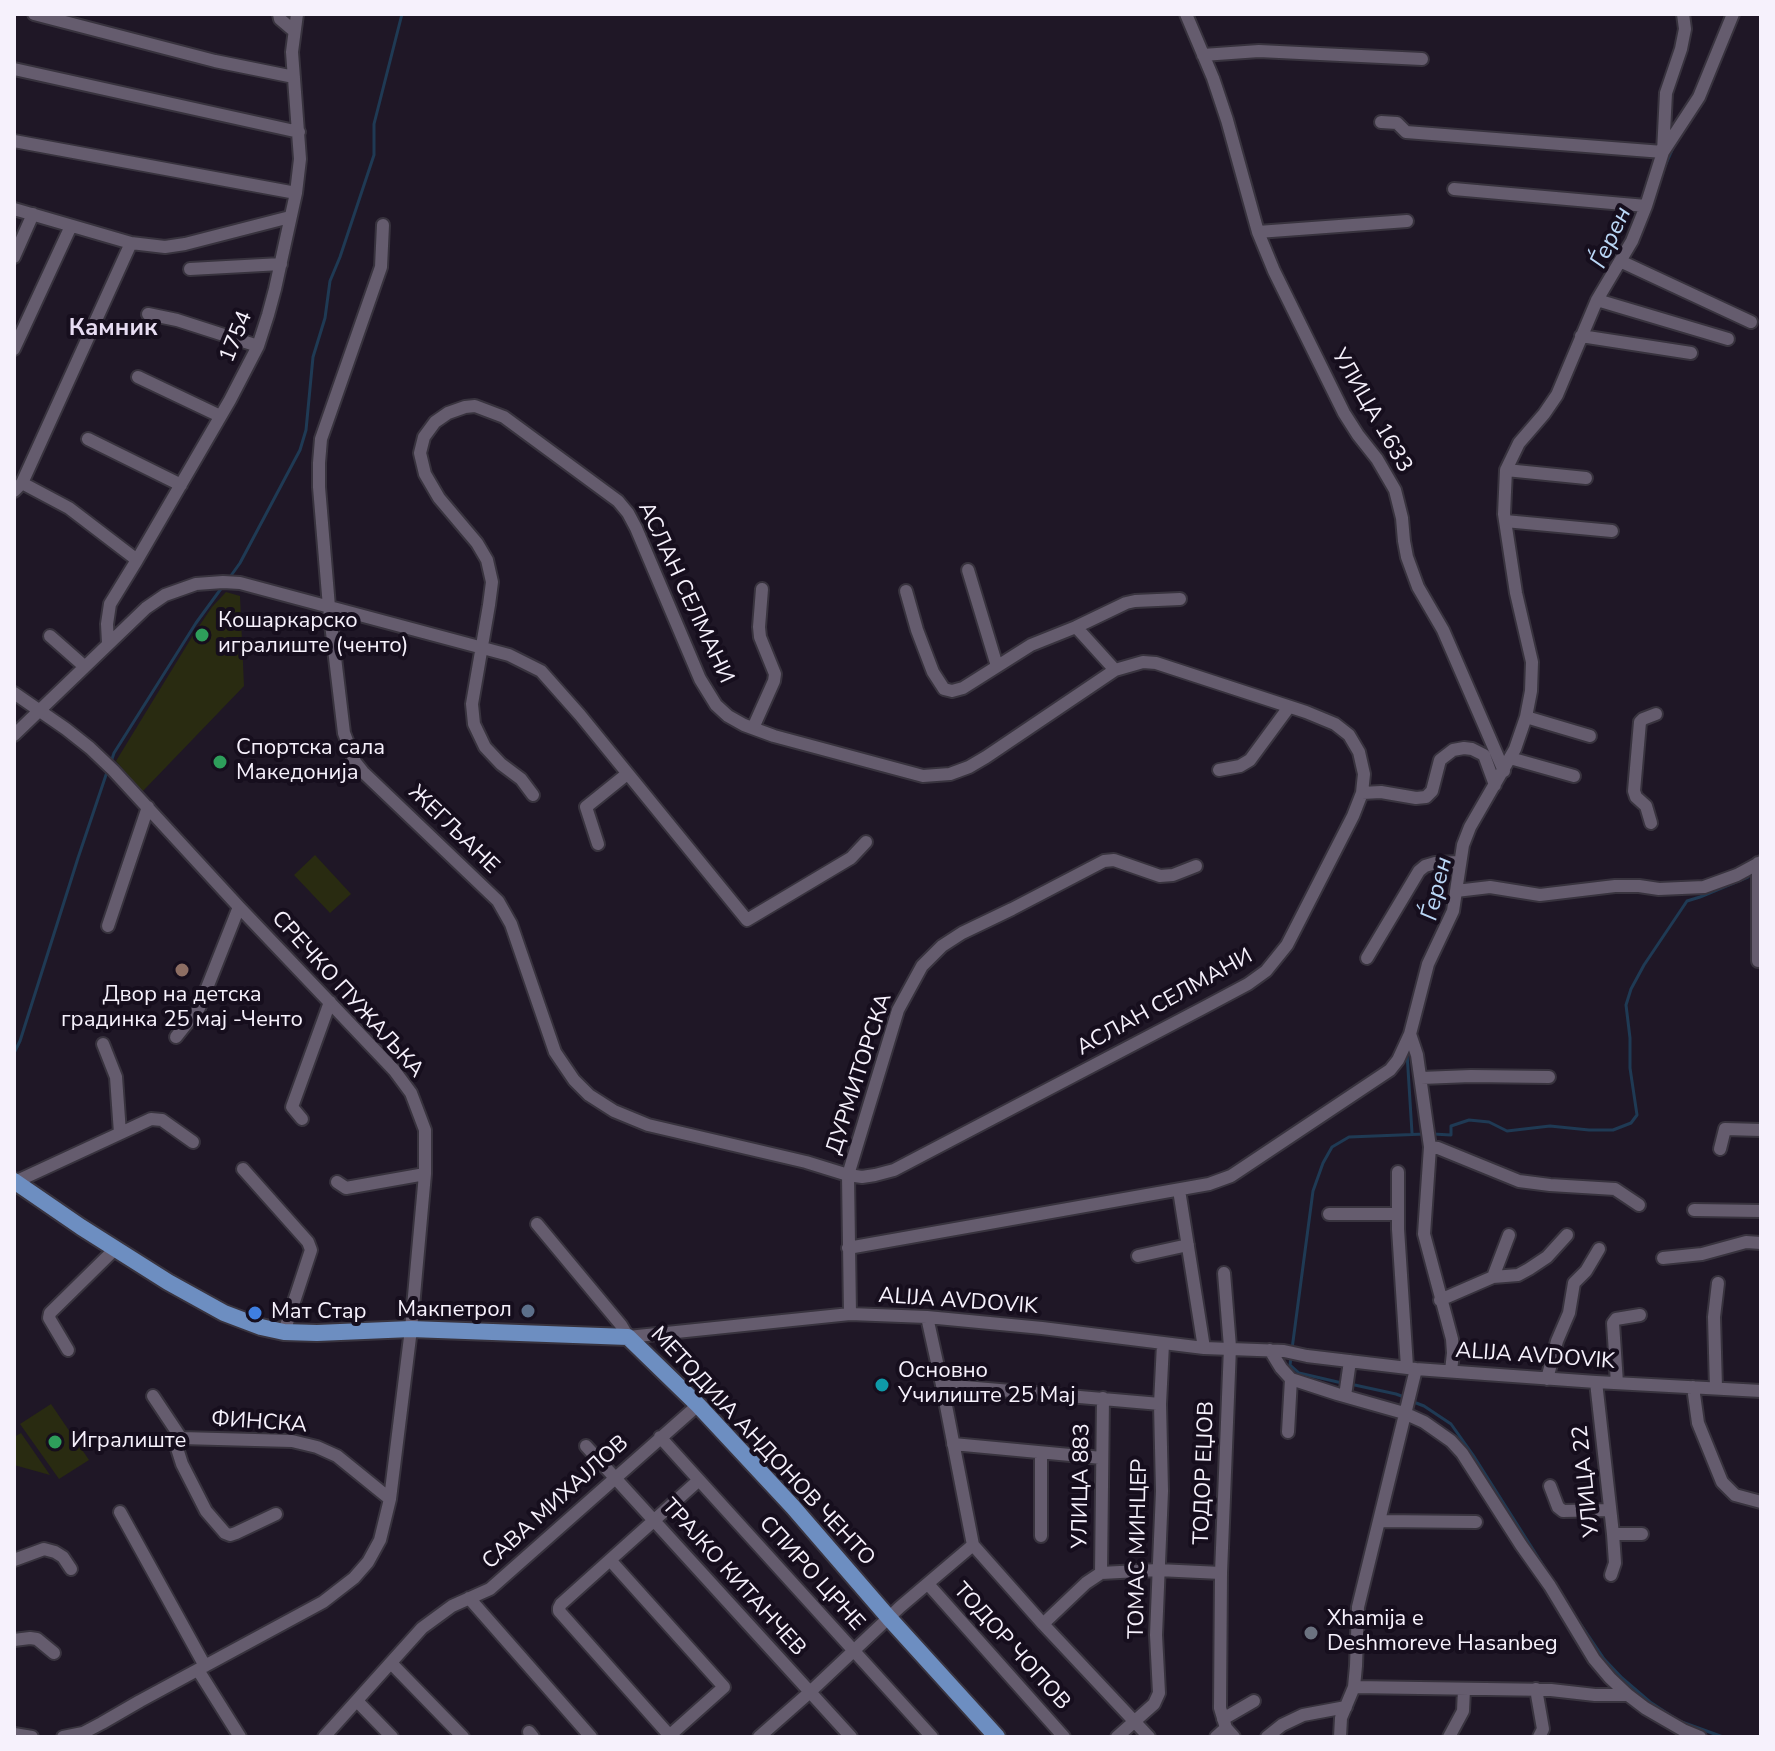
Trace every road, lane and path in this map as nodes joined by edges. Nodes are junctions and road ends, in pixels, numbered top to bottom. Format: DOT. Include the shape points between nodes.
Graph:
graph roads {
  1 [pos="34,14"];
  2 [pos="279,14"];
  3 [pos="297,14"];
  4 [pos="1186,14"];
  5 [pos="1683,14"];
  6 [pos="1733,14"];
  7 [pos="294,31"];
  8 [pos="1203,55"];
  9 [pos="1422,59"];
  10 [pos="14,69"];
  11 [pos="294,77"];
  12 [pos="1381,122"];
  13 [pos="299,132"];
  14 [pos="14,141"];
  15 [pos="1663,152"];
  16 [pos="1454,189"];
  17 [pos="296,193"];
  18 [pos="1646,206"];
  19 [pos="14,209"];
  20 [pos="33,214"];
  21 [pos="290,217"];
  22 [pos="1407,221"];
  23 [pos="383,225"];
  24 [pos="71,226"];
  25 [pos="1258,232"];
  26 [pos="131,243"];
  27 [pos="14,257"];
  28 [pos="1620,261"];
  29 [pos="281,264"];
  30 [pos="190,269"];
  31 [pos="1597,300"];
  32 [pos="148,314"];
  33 [pos="1751,322"];
  34 [pos="1581,336"];
  35 [pos="1728,339"];
  36 [pos="258,346"];
  37 [pos="14,349"];
  38 [pos="1691,353"];
  39 [pos="138,377"];
  40 [pos="220,416"];
  41 [pos="88,439"];
  42 [pos="1506,470"];
  43 [pos="1586,478"];
  44 [pos="181,485"];
  45 [pos="18,487"];
  46 [pos="1505,521"];
  47 [pos="1612,531"];
  48 [pos="137,560"];
  49 [pos="968,570"];
  50 [pos="762,589"];
  51 [pos="906,591"];
  52 [pos="1180,599"];
  53 [pos="329,607"];
  54 [pos="1076,627"];
  55 [pos="50,636"];
  56 [pos="108,643"];
  57 [pos="481,647"];
  58 [pos="84,666"];
  59 [pos="997,666"];
  60 [pos="1115,670"];
  61 [pos="14,693"];
  62 [pos="1289,707"];
  63 [pos="41,710"];
  64 [pos="1656,714"];
  65 [pos="1526,717"];
  66 [pos="753,728"];
  67 [pos="14,735"];
  68 [pos="1590,736"];
  69 [pos="1510,758"];
  70 [pos="1219,770"];
  71 [pos="1504,771"];
  72 [pos="627,774"];
  73 [pos="1574,776"];
  74 [pos="1495,785"];
  75 [pos="1362,793"];
  76 [pos="533,795"];
  77 [pos="148,807"];
  78 [pos="1651,823"];
  79 [pos="866,842"];
  80 [pos="598,844"];
  81 [pos="1460,862"];
  82 [pos="1760,862"];
  83 [pos="1196,866"];
  84 [pos="1463,890"];
  85 [pos="239,907"];
  86 [pos="108,926"];
  87 [pos="1367,958"];
  88 [pos="1758,961"];
  89 [pos="330,1002"];
  90 [pos="1410,1034"];
  91 [pos="176,1037"];
  92 [pos="103,1044"];
  93 [pos="1549,1077"];
  94 [pos="1421,1078"];
  95 [pos="302,1119"];
  96 [pos="1761,1130"];
  97 [pos="120,1133"];
  98 [pos="193,1142"];
  99 [pos="1430,1143"];
  100 [pos="1720,1149"];
  101 [pos="243,1169"];
  102 [pos="1398,1172"];
  103 [pos="425,1174"];
  104 [pos="848,1175"];
  105 [pos="15,1181"];
  106 [pos="337,1182"];
  107 [pos="1179,1190"];
  108 [pos="1639,1205"];
  109 [pos="1694,1210"];
  110 [pos="1761,1211"];
  111 [pos="1329,1214"];
  112 [pos="1397,1214"];
  113 [pos="537,1224"];
  114 [pos="1509,1235"];
  115 [pos="1567,1235"];
  116 [pos="1761,1243"];
  117 [pos="1188,1245"];
  118 [pos="848,1248"];
  119 [pos="115,1249"];
  120 [pos="1599,1249"];
  121 [pos="1138,1256"];
  122 [pos="1663,1258"];
  123 [pos="1224,1273"];
  124 [pos="1493,1277"];
  125 [pos="1718,1283"];
  126 [pos="1440,1300"];
  127 [pos="850,1314"];
  128 [pos="1640,1315"];
  129 [pos="927,1317"];
  130 [pos="411,1329"];
  131 [pos="284,1332"];
  132 [pos="628,1337"];
  133 [pos="1163,1344"];
  134 [pos="1230,1347"];
  135 [pos="1204,1348"];
  136 [pos="68,1350"];
  137 [pos="1270,1350"];
  138 [pos="1349,1367"];
  139 [pos="1412,1368"];
  140 [pos="1451,1371"];
  141 [pos="1291,1379"];
  142 [pos="1547,1379"];
  143 [pos="1596,1382"];
  144 [pos="1617,1383"];
  145 [pos="942,1385"];
  146 [pos="1693,1387"];
  147 [pos="1716,1388"];
  148 [pos="1760,1388"];
  149 [pos="1345,1394"];
  150 [pos="153,1396"];
  151 [pos="1103,1398"];
  152 [pos="1160,1404"];
  153 [pos="698,1405"];
  154 [pos="1405,1409"];
  155 [pos="1288,1432"];
  156 [pos="660,1437"];
  157 [pos="181,1438"];
  158 [pos="953,1444"];
  159 [pos="586,1446"];
  160 [pos="1041,1453"];
  161 [pos="1102,1458"];
  162 [pos="616,1478"];
  163 [pos="699,1480"];
  164 [pos="1550,1486"];
  165 [pos="390,1499"];
  166 [pos="1761,1502"];
  167 [pos="1610,1510"];
  168 [pos="120,1512"];
  169 [pos="276,1514"];
  170 [pos="653,1520"];
  171 [pos="1379,1521"];
  172 [pos="1476,1522"];
  173 [pos="1613,1534"];
  174 [pos="1642,1534"];
  175 [pos="1041,1536"];
  176 [pos="973,1545"];
  177 [pos="14,1560"];
  178 [pos="610,1560"];
  179 [pos="71,1569"];
  180 [pos="1158,1570"];
  181 [pos="1101,1573"];
  182 [pos="1221,1573"];
  183 [pos="1611,1575"];
  184 [pos="928,1584"];
  185 [pos="469,1598"];
  186 [pos="889,1618"];
  187 [pos="1043,1624"];
  188 [pos="14,1640"];
  189 [pos="854,1651"];
  190 [pos="54,1653"];
  191 [pos="391,1663"];
  192 [pos="201,1668"];
  193 [pos="1354,1687"];
  194 [pos="1464,1689"];
  195 [pos="1536,1689"];
  196 [pos="810,1692"];
  197 [pos="1628,1695"];
  198 [pos="357,1701"];
  199 [pos="1254,1701"];
  200 [pos="1346,1707"];
  201 [pos="1134,1721"];
  202 [pos="102,1723"];
  203 [pos="1224,1730"];
  204 [pos="14,1734"];
  205 [pos="846,1735"];
  206 [pos="669,1736"];
  207 [pos="32,1737"];
  208 [pos="63,1737"];
  209 [pos="109,1737"];
  210 [pos="240,1737"];
  211 [pos="324,1737"];
  212 [pos="392,1737"];
  213 [pos="463,1737"];
  214 [pos="591,1737"];
  215 [pos="759,1737"];
  216 [pos="932,1737"];
  217 [pos="997,1737"];
  218 [pos="1064,1737"];
  219 [pos="1117,1737"];
  220 [pos="1149,1737"];
  221 [pos="1267,1737"];
  222 [pos="1340,1737"];
  223 [pos="1449,1737"];
  224 [pos="1539,1737"];
  225 [pos="1700,1737"];
  1 -- 11 [label="street"];
  2 -- 7 [label="street"];
  3 -- 7 [label="street, 1754"];
  4 -- 8 [label="street, УЛИЦА 1633"];
  5 -- 15 [label="street" via="1681,49 1666,93"];
  6 -- 15 [label="street" via="1699,97"];
  7 -- 11 [label="street, 1754"];
  8 -- 9 [label="street" via="1259,51"];
  8 -- 25 [label="street, УЛИЦА 1633"];
  10 -- 13 [label="street"];
  11 -- 13 [label="street, 1754"];
  12 -- 15 [label="street" via="1397,123 1406,132"];
  13 -- 17 [label="street, 1754"];
  14 -- 17 [label="street"];
  15 -- 18 [label="street"];
  16 -- 18 [label="street"];
  17 -- 21 [label="street, 1754"];
  18 -- 28 [label="street"];
  19 -- 20 [label="street"];
  20 -- 24 [label="street"];
  20 -- 27 [label="street"];
  21 -- 26 [label="street" via="185,244"];
  21 -- 29 [label="street, 1754"];
  22 -- 25 [label="street"];
  23 -- 53 [label="street, ЖЕГЉАНЕ" via="381,267 321,439 319,487"];
  24 -- 26 [label="street"];
  24 -- 37 [label="street"];
  25 -- 71 [label="street, УЛИЦА 1633" via="1344,413 1389,478 1415,578"];
  26 -- 45 [label="street"];
  28 -- 31 [label="street"];
  28 -- 33 [label="street"];
  29 -- 30 [label="street"];
  29 -- 36 [label="street, 1754"];
  31 -- 34 [label="street"];
  31 -- 35 [label="street"];
  32 -- 36 [label="street"];
  34 -- 38 [label="street"];
  34 -- 42 [label="street" via="1557,395 1519,443"];
  36 -- 40 [label="street, 1754"];
  39 -- 40 [label="street"];
  40 -- 44 [label="street, 1754"];
  41 -- 44 [label="street"];
  42 -- 43 [label="street"];
  42 -- 46 [label="street"];
  44 -- 48 [label="street, 1754"];
  45 -- 48 [label="street" via="69,508"];
  46 -- 47 [label="street"];
  46 -- 65 [label="street" via="1532,662"];
  48 -- 56 [label="street, 1754" via="110,604"];
  49 -- 59 [label="street"];
  50 -- 66 [label="street" via="760,637 775,674"];
  51 -- 59 [label="street" via="925,654 944,689 957,691"];
  52 -- 54 [label="street" via="1126,603"];
  53 -- 56 [label="street" via="240,583 196,584 165,595"];
  53 -- 57 [label="street"];
  53 -- 104 [label="street, ЖЕГЉАНЕ" via="344,733 355,762 498,901 511,924 555,1052 574,1080 614,1111 648,1125"];
  54 -- 59 [label="street"];
  54 -- 60 [label="street"];
  55 -- 58 [label="street"];
  56 -- 58 [label="street"];
  57 -- 66 [label="street, АСЛАН СЕЛМАНИ" via="492,582 487,560 439,498 420,453 435,422 475,406 504,417 618,501 636,528 700,679 716,705"];
  57 -- 72 [label="street" via="541,671"];
  57 -- 76 [label="street, АСЛАН СЕЛМАНИ" via="474,724 485,747"];
  58 -- 63 [label="street"];
  60 -- 62 [label="street, АСЛАН СЕЛМАНИ" via="1156,663"];
  60 -- 66 [label="street, АСЛАН СЕЛМАНИ" via="986,757 950,774 923,776"];
  61 -- 63 [label="street, СРЕЧКО ПУЖАЉКА"];
  62 -- 70 [label="street" via="1250,760"];
  62 -- 75 [label="street, АСЛАН СЕЛМАНИ" via="1335,724 1349,735 1362,763"];
  63 -- 67 [label="street"];
  63 -- 77 [label="street, СРЕЧКО ПУЖАЉКА" via="90,748"];
  64 -- 78 [label="street" via="1640,722 1634,791"];
  65 -- 68 [label="street"];
  65 -- 69 [label="street"];
  69 -- 71 [label="street"];
  69 -- 73 [label="street"];
  71 -- 74 [label="street"];
  72 -- 79 [label="street" via="747,920 851,858"];
  72 -- 80 [label="street" via="586,807"];
  74 -- 75 [label="street" via="1484,755 1464,748 1440,760 1426,797"];
  74 -- 81 [label="street" via="1470,827"];
  75 -- 104 [label="street, АСЛАН СЕЛМАНИ" via="1287,945 1266,971 894,1170"];
  77 -- 85 [label="street, СРЕЧКО ПУЖАЉКА"];
  77 -- 86 [label="street"];
  81 -- 84 [label="street"];
  81 -- 87 [label="street" via="1435,863 1419,871"];
  82 -- 84 [label="street" via="1718,882 1685,889 1615,886 1540,895 1490,887"];
  82 -- 88 [label="street"];
  83 -- 104 [label="street, ДУРМИТОРСКА" via="1160,876 1104,861 942,946 922,966 898,1010"];
  84 -- 90 [label="street" via="1428,964"];
  85 -- 89 [label="street, СРЕЧКО ПУЖАЉКА"];
  85 -- 91 [label="street" via="199,1008"];
  89 -- 95 [label="street" via="292,1107"];
  89 -- 103 [label="street, СРЕЧКО ПУЖАЉКА" via="411,1093 425,1130"];
  90 -- 94 [label="street"];
  90 -- 107 [label="street" via="1390,1070 1231,1176"];
  92 -- 97 [label="street" via="116,1077"];
  93 -- 94 [label="street"];
  94 -- 99 [label="street"];
  96 -- 100 [label="street" via="1725,1129"];
  97 -- 98 [label="street, МЕТОДИЈА АНДОНОВ ЧЕНТО" via="157,1119"];
  97 -- 105 [label="street, МЕТОДИЈА АНДОНОВ ЧЕНТО"];
  99 -- 108 [label="street" via="1519,1181 1615,1189"];
  99 -- 126 [label="street" via="1424,1234"];
  101 -- 131 [label="street" via="311,1250"];
  102 -- 112 [label="street"];
  103 -- 106 [label="street" via="346,1188"];
  103 -- 130 [label="street, СРЕЧКО ПУЖАЉКА"];
  104 -- 118 [label="street, ДУРМИТОРСКА"];
  105 -- 119 [label="main road, МЕТОДИЈА АНДОНОВ ЧЕНТО"];
  107 -- 117 [label="street"];
  107 -- 118 [label="street"];
  109 -- 110 [label="street"];
  111 -- 112 [label="street"];
  112 -- 139 [label="street"];
  113 -- 132 [label="street"];
  114 -- 124 [label="street"];
  115 -- 124 [label="street" via="1529,1269"];
  116 -- 122 [label="street"];
  117 -- 121 [label="street"];
  117 -- 135 [label="street"];
  118 -- 127 [label="street, ДУРМИТОРСКА"];
  119 -- 131 [label="main road, МЕТОДИЈА АНДОНОВ ЧЕНТО" via="224,1313"];
  119 -- 136 [label="street" via="50,1313"];
  120 -- 142 [label="street" via="1574,1283"];
  123 -- 134 [label="street, ТОДОР ЕЏОВ"];
  124 -- 126 [label="street"];
  125 -- 147 [label="street"];
  126 -- 140 [label="street" via="1453,1346"];
  127 -- 129 [label="street, ALIJA AVDOVIK"];
  127 -- 132 [label="street, ALIJA AVDOVIK"];
  128 -- 144 [label="street" via="1613,1323"];
  129 -- 133 [label="street, ALIJA AVDOVIK"];
  129 -- 145 [label="street"];
  130 -- 131 [label="main road, МЕТОДИЈА АНДОНОВ ЧЕНТО"];
  130 -- 132 [label="main road, МЕТОДИЈА АНДОНОВ ЧЕНТО"];
  130 -- 165 [label="street"];
  132 -- 153 [label="main road, МЕТОДИЈА АНДОНОВ ЧЕНТО"];
  133 -- 135 [label="street, ALIJA AVDOVIK"];
  133 -- 152 [label="street, ТОМАС МИНЦЕР"];
  134 -- 135 [label="street, ALIJA AVDOVIK"];
  134 -- 137 [label="street, ALIJA AVDOVIK"];
  134 -- 182 [label="street, ТОДОР ЕЏОВ"];
  137 -- 138 [label="street, ALIJA AVDOVIK"];
  137 -- 141 [label="street"];
  138 -- 139 [label="street, ALIJA AVDOVIK"];
  138 -- 149 [label="street"];
  139 -- 140 [label="street, ALIJA AVDOVIK"];
  139 -- 154 [label="street"];
  140 -- 142 [label="street, ALIJA AVDOVIK"];
  141 -- 149 [label="street"];
  141 -- 155 [label="street"];
  142 -- 143 [label="street, ALIJA AVDOVIK"];
  143 -- 144 [label="street, ALIJA AVDOVIK"];
  143 -- 167 [label="street, УЛИЦА 22"];
  144 -- 146 [label="street, ALIJA AVDOVIK"];
  145 -- 151 [label="street"];
  145 -- 158 [label="street"];
  146 -- 147 [label="street, ALIJA AVDOVIK"];
  146 -- 166 [label="street" via="1698,1423 1722,1482 1735,1495"];
  147 -- 148 [label="street, ALIJA AVDOVIK"];
  149 -- 154 [label="street"];
  150 -- 157 [label="street"];
  151 -- 152 [label="street"];
  151 -- 161 [label="street, УЛИЦА 883"];
  152 -- 180 [label="street, ТОМАС МИНЦЕР"];
  153 -- 156 [label="street, САВА МИХАЈЛОВ"];
  153 -- 186 [label="main road, МЕТОДИЈА АНДОНОВ ЧЕНТО"];
  154 -- 171 [label="street"];
  154 -- 197 [label="street" via="1462,1453 1594,1659"];
  156 -- 162 [label="street, САВА МИХАЈЛОВ"];
  156 -- 163 [label="street, СПИРО ЦРНЕ"];
  157 -- 165 [label="street, ФИНСКА" via="292,1441 317,1447 337,1456"];
  157 -- 169 [label="street, ФИНСКА" via="175,1442 182,1464 206,1511 225,1533"];
  158 -- 160 [label="street"];
  158 -- 176 [label="street"];
  159 -- 162 [label="street, ТРАЈКО КИТАНЧЕВ"];
  160 -- 161 [label="street"];
  160 -- 175 [label="street"];
  161 -- 181 [label="street, УЛИЦА 883"];
  162 -- 170 [label="street, ТРАЈКО КИТАНЧЕВ"];
  162 -- 185 [label="street, САВА МИХАЈЛОВ" via="490,1589"];
  163 -- 170 [label="street"];
  163 -- 189 [label="street, СПИРО ЦРНЕ"];
  164 -- 167 [label="street" via="1563,1511"];
  165 -- 192 [label="street" via="380,1540 354,1578 323,1602"];
  167 -- 173 [label="street, УЛИЦА 22"];
  168 -- 192 [label="street"];
  170 -- 178 [label="street"];
  170 -- 196 [label="street, ТРАЈКО КИТАНЧЕВ"];
  171 -- 172 [label="street"];
  171 -- 193 [label="street" via="1358,1607"];
  173 -- 174 [label="street"];
  173 -- 183 [label="street, УЛИЦА 22"];
  176 -- 184 [label="street"];
  176 -- 187 [label="street"];
  177 -- 179 [label="street" via="44,1549 63,1557"];
  178 -- 206 [label="street" via="559,1611"];
  178 -- 206 [label="street" via="724,1687"];
  180 -- 181 [label="street, ТОДОР ЕЏОВ"];
  180 -- 182 [label="street, ТОДОР ЕЏОВ"];
  180 -- 201 [label="street, ТОМАС МИНЦЕР" via="1159,1693"];
  181 -- 187 [label="street"];
  182 -- 203 [label="street"];
  184 -- 186 [label="street"];
  184 -- 218 [label="street, ТОДОР ЧОПОВ"];
  185 -- 191 [label="street, САВА МИХАЈЛОВ" via="422,1628"];
  185 -- 214 [label="street"];
  186 -- 189 [label="street"];
  186 -- 217 [label="main road, МЕТОДИЈА АНДОНОВ ЧЕНТО"];
  187 -- 201 [label="street"];
  188 -- 190 [label="street" via="37,1639"];
  189 -- 196 [label="street"];
  189 -- 216 [label="street, СПИРО ЦРНЕ"];
  191 -- 198 [label="street, САВА МИХАЈЛОВ"];
  191 -- 213 [label="street"];
  192 -- 202 [label="street"];
  192 -- 210 [label="street"];
  193 -- 194 [label="street"];
  193 -- 200 [label="street"];
  194 -- 195 [label="street"];
  194 -- 223 [label="street" via="1463,1711"];
  195 -- 197 [label="street"];
  195 -- 224 [label="street" via="1543,1729"];
  196 -- 205 [label="street, ТРАЈКО КИТАНЧЕВ"];
  196 -- 215 [label="street"];
  197 -- 225 [label="street"];
  198 -- 211 [label="street, САВА МИХАЈЛОВ"];
  198 -- 212 [label="street"];
  199 -- 203 [label="street"];
  200 -- 221 [label="street" via="1303,1715"];
  200 -- 222 [label="street"];
  201 -- 219 [label="street, ТОМАС МИНЦЕР"];
  201 -- 220 [label="street"];
  202 -- 208 [label="street"];
  202 -- 209 [label="street"];
  204 -- 207 [label="street"];
}
